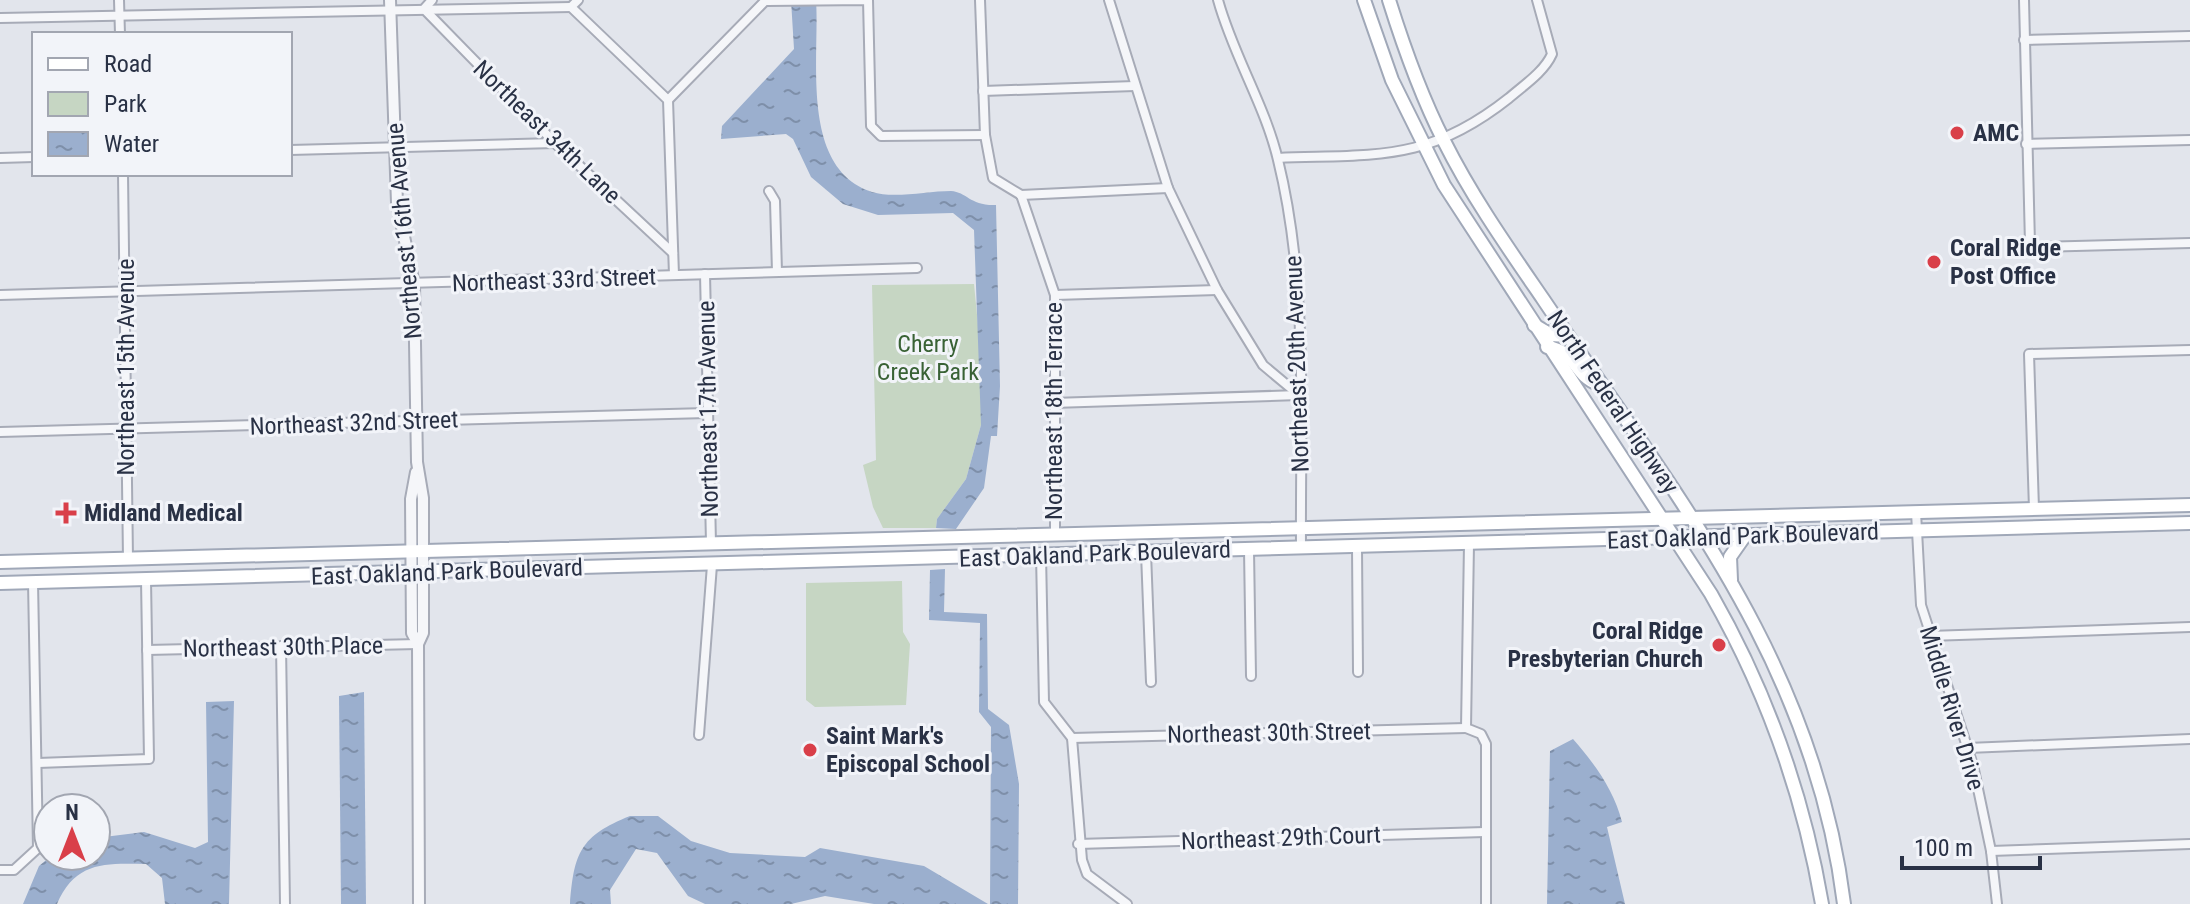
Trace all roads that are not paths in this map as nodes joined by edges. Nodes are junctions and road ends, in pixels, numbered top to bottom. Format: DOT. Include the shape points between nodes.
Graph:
graph roads {
  1 [pos="119,0"];
  2 [pos="432,0"];
  3 [pos="767,0"];
  4 [pos="825,0"];
  5 [pos="868,0"];
  6 [pos="980,0"];
  7 [pos="1109,0"];
  8 [pos="1218,0"];
  9 [pos="1364,0"];
  10 [pos="1389,0"];
  11 [pos="1537,0"];
  12 [pos="2024,0"];
  13 [pos="787,2"];
  14 [pos="575,3"];
  15 [pos="391,5"];
  16 [pos="424,9"];
  17 [pos="120,16"];
  18 [pos="0,18"];
  19 [pos="120,32"];
  20 [pos="2190,36"];
  21 [pos="2024,40"];
  22 [pos="1135,86"];
  23 [pos="983,91"];
  24 [pos="668,100"];
  25 [pos="985,135"];
  26 [pos="2190,140"];
  27 [pos="1444,141"];
  28 [pos="555,143"];
  29 [pos="2026,144"];
  30 [pos="394,147"];
  31 [pos="1424,148"];
  32 [pos="292,150"];
  33 [pos="32,157"];
  34 [pos="0,158"];
  35 [pos="1278,158"];
  36 [pos="123,176"];
  37 [pos="1168,188"];
  38 [pos="769,191"];
  39 [pos="1021,195"];
  40 [pos="2190,243"];
  41 [pos="673,253"];
  42 [pos="917,268"];
  43 [pos="777,272"];
  44 [pos="705,274"];
  45 [pos="674,275"];
  46 [pos="414,284"];
  47 [pos="1217,290"];
  48 [pos="126,291"];
  49 [pos="0,295"];
  50 [pos="1055,295"];
  51 [pos="1531,323"];
  52 [pos="1568,336"];
  53 [pos="1547,347"];
  54 [pos="2190,350"];
  55 [pos="1601,385"];
  56 [pos="1299,395"];
  57 [pos="1053,403"];
  58 [pos="707,413"];
  59 [pos="417,421"];
  60 [pos="125,429"];
  61 [pos="0,432"];
  62 [pos="2190,505"];
  63 [pos="2034,509"];
  64 [pos="2060,509"];
  65 [pos="1916,512"];
  66 [pos="1659,519"];
  67 [pos="1690,519"];
  68 [pos="1496,523"];
  69 [pos="2190,523"];
  70 [pos="1301,528"];
  71 [pos="2046,528"];
  72 [pos="2018,529"];
  73 [pos="1916,531"];
  74 [pos="1055,536"];
  75 [pos="1744,537"];
  76 [pos="971,538"];
  77 [pos="1704,538"];
  78 [pos="1675,540"];
  79 [pos="711,543"];
  80 [pos="732,543"];
  81 [pos="1474,544"];
  82 [pos="1357,548"];
  83 [pos="1301,549"];
  84 [pos="1249,550"];
  85 [pos="418,551"];
  86 [pos="1146,553"];
  87 [pos="1041,555"];
  88 [pos="961,558"];
  89 [pos="128,559"];
  90 [pos="0,562"];
  91 [pos="689,565"];
  92 [pos="712,565"];
  93 [pos="418,573"];
  94 [pos="146,580"];
  95 [pos="111,581"];
  96 [pos="1731,581"];
  97 [pos="33,582"];
  98 [pos="0,583"];
  99 [pos="2190,627"];
  100 [pos="1929,636"];
  101 [pos="418,644"];
  102 [pos="281,646"];
  103 [pos="147,650"];
  104 [pos="1358,672"];
  105 [pos="1251,676"];
  106 [pos="1151,682"];
  107 [pos="1466,728"];
  108 [pos="699,735"];
  109 [pos="1072,738"];
  110 [pos="2190,739"];
  111 [pos="1968,748"];
  112 [pos="38,763"];
  113 [pos="1790,766"];
  114 [pos="1821,787"];
  115 [pos="1485,832"];
  116 [pos="1078,844"];
  117 [pos="2190,844"];
  118 [pos="1991,851"];
  119 [pos="0,870"];
  120 [pos="285,904"];
  121 [pos="419,904"];
  122 [pos="1127,904"];
  123 [pos="1486,904"];
  124 [pos="1822,904"];
  125 [pos="1844,904"];
  126 [pos="1997,904"];
  1 -- 17 [label="street"];
  2 -- 16 [label="street"];
  3 -- 13 [label="street"];
  3 -- 24 [label="street"];
  4 -- 5 [label="street"];
  4 -- 13 [label="street"];
  5 -- 25 [label="street" via="871,126 881,136"];
  6 -- 23 [label="street"];
  7 -- 22 [label="street"];
  8 -- 35 [label="street, Northeast 20th Avenue"];
  9 -- 31 [label="main road, North Federal Highway"];
  10 -- 27 [label="main road, North Federal Highway"];
  11 -- 27 [label="street" via="1552,47 1548,62 1492,111"];
  12 -- 21 [label="street"];
  14 -- 16 [label="street"];
  14 -- 24 [label="street"];
  15 -- 16 [label="street"];
  15 -- 17 [label="street"];
  15 -- 30 [label="street, Northeast 16th Avenue"];
  16 -- 28 [label="street, Northeast 34th Lane"];
  17 -- 18 [label="street"];
  17 -- 19 [label="street"];
  20 -- 21 [label="street"];
  21 -- 29 [label="street"];
  22 -- 23 [label="street"];
  22 -- 37 [label="street"];
  23 -- 25 [label="street"];
  24 -- 41 [label="street, Northeast 17th Avenue"];
  25 -- 39 [label="street" via="993,178"];
  26 -- 29 [label="street"];
  27 -- 31 [label="street"];
  27 -- 52 [label="main road, North Federal Highway"];
  28 -- 30 [label="street"];
  28 -- 41 [label="street, Northeast 34th Lane"];
  29 -- 40 [label="street" via="2028,237 2037,247"];
  30 -- 32 [label="street"];
  30 -- 46 [label="street, Northeast 16th Avenue" via="397,203"];
  31 -- 35 [label="street"];
  31 -- 51 [label="main road, North Federal Highway"];
  33 -- 34 [label="street"];
  35 -- 56 [label="street, Northeast 20th Avenue" via="1298,266"];
  36 -- 48 [label="street, Northeast 15th Avenue"];
  37 -- 39 [label="street"];
  37 -- 47 [label="street"];
  38 -- 43 [label="street" via="775,201"];
  39 -- 50 [label="street, Northeast 18th Terrace"];
  41 -- 45 [label="street, Northeast 17th Avenue"];
  42 -- 43 [label="street, Northeast 33rd Street"];
  43 -- 44 [label="street, Northeast 33rd Street"];
  44 -- 45 [label="street, Northeast 33rd Street"];
  44 -- 58 [label="street, Northeast 17th Avenue"];
  45 -- 46 [label="street, Northeast 33rd Street"];
  46 -- 48 [label="street, Northeast 33rd Street"];
  46 -- 59 [label="street, Northeast 16th Avenue"];
  47 -- 50 [label="street"];
  47 -- 56 [label="street" via="1263,365"];
  48 -- 49 [label="street, Northeast 33rd Street"];
  48 -- 60 [label="street, Northeast 15th Avenue"];
  50 -- 57 [label="street, Northeast 18th Terrace"];
  51 -- 52 [label="main road" via="1551,335"];
  51 -- 53 [label="main road, North Federal Highway"];
  52 -- 55 [label="main road, North Federal Highway"];
  53 -- 55 [label="main road" via="1569,354 1587,380"];
  53 -- 66 [label="main road, North Federal Highway"];
  54 -- 63 [label="street" via="2029,354"];
  55 -- 67 [label="main road, North Federal Highway"];
  56 -- 57 [label="street"];
  56 -- 70 [label="street, Northeast 20th Avenue"];
  57 -- 74 [label="street, Northeast 18th Terrace"];
  58 -- 59 [label="street, Northeast 32nd Street"];
  58 -- 79 [label="street, Northeast 17th Avenue"];
  59 -- 60 [label="street, Northeast 32nd Street"];
  59 -- 85 [label="street, Northeast 16th Avenue" via="411,499"];
  60 -- 61 [label="street, Northeast 32nd Street"];
  60 -- 89 [label="street, Northeast 15th Avenue"];
  62 -- 64 [label="main road, East Oakland Park Boulevard"];
  63 -- 64 [label="main road, East Oakland Park Boulevard"];
  63 -- 65 [label="main road, East Oakland Park Boulevard"];
  63 -- 72 [label="main road"];
  64 -- 71 [label="main road"];
  65 -- 67 [label="main road, East Oakland Park Boulevard"];
  65 -- 73 [label="street, Middle River Drive"];
  66 -- 67 [label="main road, East Oakland Park Boulevard"];
  66 -- 68 [label="main road, East Oakland Park Boulevard"];
  66 -- 78 [label="main road, North Federal Highway"];
  67 -- 77 [label="main road, North Federal Highway"];
  68 -- 70 [label="main road, East Oakland Park Boulevard"];
  68 -- 81 [label="main road" via="1495,531"];
  69 -- 71 [label="main road, East Oakland Park Boulevard"];
  70 -- 74 [label="main road, East Oakland Park Boulevard"];
  70 -- 83 [label="street, Northeast 20th Avenue"];
  71 -- 72 [label="main road, East Oakland Park Boulevard"];
  72 -- 73 [label="main road, East Oakland Park Boulevard"];
  73 -- 75 [label="main road, East Oakland Park Boulevard"];
  73 -- 100 [label="street, Middle River Drive" via="1921,605"];
  74 -- 76 [label="main road, East Oakland Park Boulevard"];
  74 -- 87 [label="main road"];
  75 -- 77 [label="main road, East Oakland Park Boulevard"];
  75 -- 96 [label="main road" via="1730,557"];
  76 -- 80 [label="main road, East Oakland Park Boulevard"];
  76 -- 88 [label="main road" via="971,548"];
  77 -- 78 [label="main road, East Oakland Park Boulevard"];
  77 -- 96 [label="main road, North Federal Highway"];
  78 -- 81 [label="main road, East Oakland Park Boulevard"];
  78 -- 113 [label="main road, North Federal Highway" via="1745,656"];
  79 -- 80 [label="main road, East Oakland Park Boulevard"];
  79 -- 85 [label="main road, East Oakland Park Boulevard"];
  79 -- 91 [label="main road"];
  80 -- 92 [label="main road"];
  81 -- 82 [label="main road, East Oakland Park Boulevard"];
  81 -- 107 [label="street"];
  82 -- 83 [label="main road, East Oakland Park Boulevard"];
  82 -- 104 [label="street"];
  83 -- 84 [label="main road, East Oakland Park Boulevard"];
  84 -- 86 [label="main road, East Oakland Park Boulevard"];
  84 -- 105 [label="street"];
  85 -- 89 [label="main road, East Oakland Park Boulevard"];
  85 -- 93 [label="street, Northeast 16th Avenue"];
  86 -- 87 [label="main road, East Oakland Park Boulevard"];
  86 -- 106 [label="street"];
  87 -- 88 [label="main road, East Oakland Park Boulevard"];
  87 -- 109 [label="street" via="1044,702"];
  88 -- 92 [label="main road, East Oakland Park Boulevard"];
  89 -- 90 [label="main road, East Oakland Park Boulevard"];
  89 -- 95 [label="main road"];
  91 -- 92 [label="main road, East Oakland Park Boulevard"];
  91 -- 93 [label="main road, East Oakland Park Boulevard"];
  92 -- 108 [label="street"];
  93 -- 94 [label="main road, East Oakland Park Boulevard"];
  93 -- 101 [label="street, Northeast 16th Avenue" via="412,633"];
  94 -- 95 [label="main road, East Oakland Park Boulevard"];
  94 -- 103 [label="street"];
  95 -- 97 [label="main road, East Oakland Park Boulevard"];
  96 -- 114 [label="main road, North Federal Highway" via="1786,685"];
  97 -- 98 [label="main road, East Oakland Park Boulevard"];
  97 -- 112 [label="street"];
  99 -- 100 [label="street"];
  100 -- 111 [label="street, Middle River Drive"];
  101 -- 102 [label="street, Northeast 30th Place"];
  101 -- 121 [label="street, Northeast 16th Avenue"];
  102 -- 103 [label="street, Northeast 30th Place"];
  102 -- 120 [label="street"];
  103 -- 112 [label="street" via="149,759"];
  107 -- 109 [label="street, Northeast 30th Street"];
  107 -- 115 [label="street" via="1481,734 1486,744"];
  109 -- 116 [label="street"];
  110 -- 111 [label="street"];
  111 -- 118 [label="street, Middle River Drive"];
  112 -- 119 [label="street" via="38,848 14,870"];
  113 -- 114 [label="main road" via="1809,771"];
  113 -- 124 [label="main road, North Federal Highway"];
  114 -- 125 [label="main road, North Federal Highway"];
  115 -- 116 [label="street, Northeast 29th Court"];
  115 -- 123 [label="street"];
  116 -- 122 [label="street" via="1087,874"];
  117 -- 118 [label="street"];
  118 -- 126 [label="street, Middle River Drive"];
}
